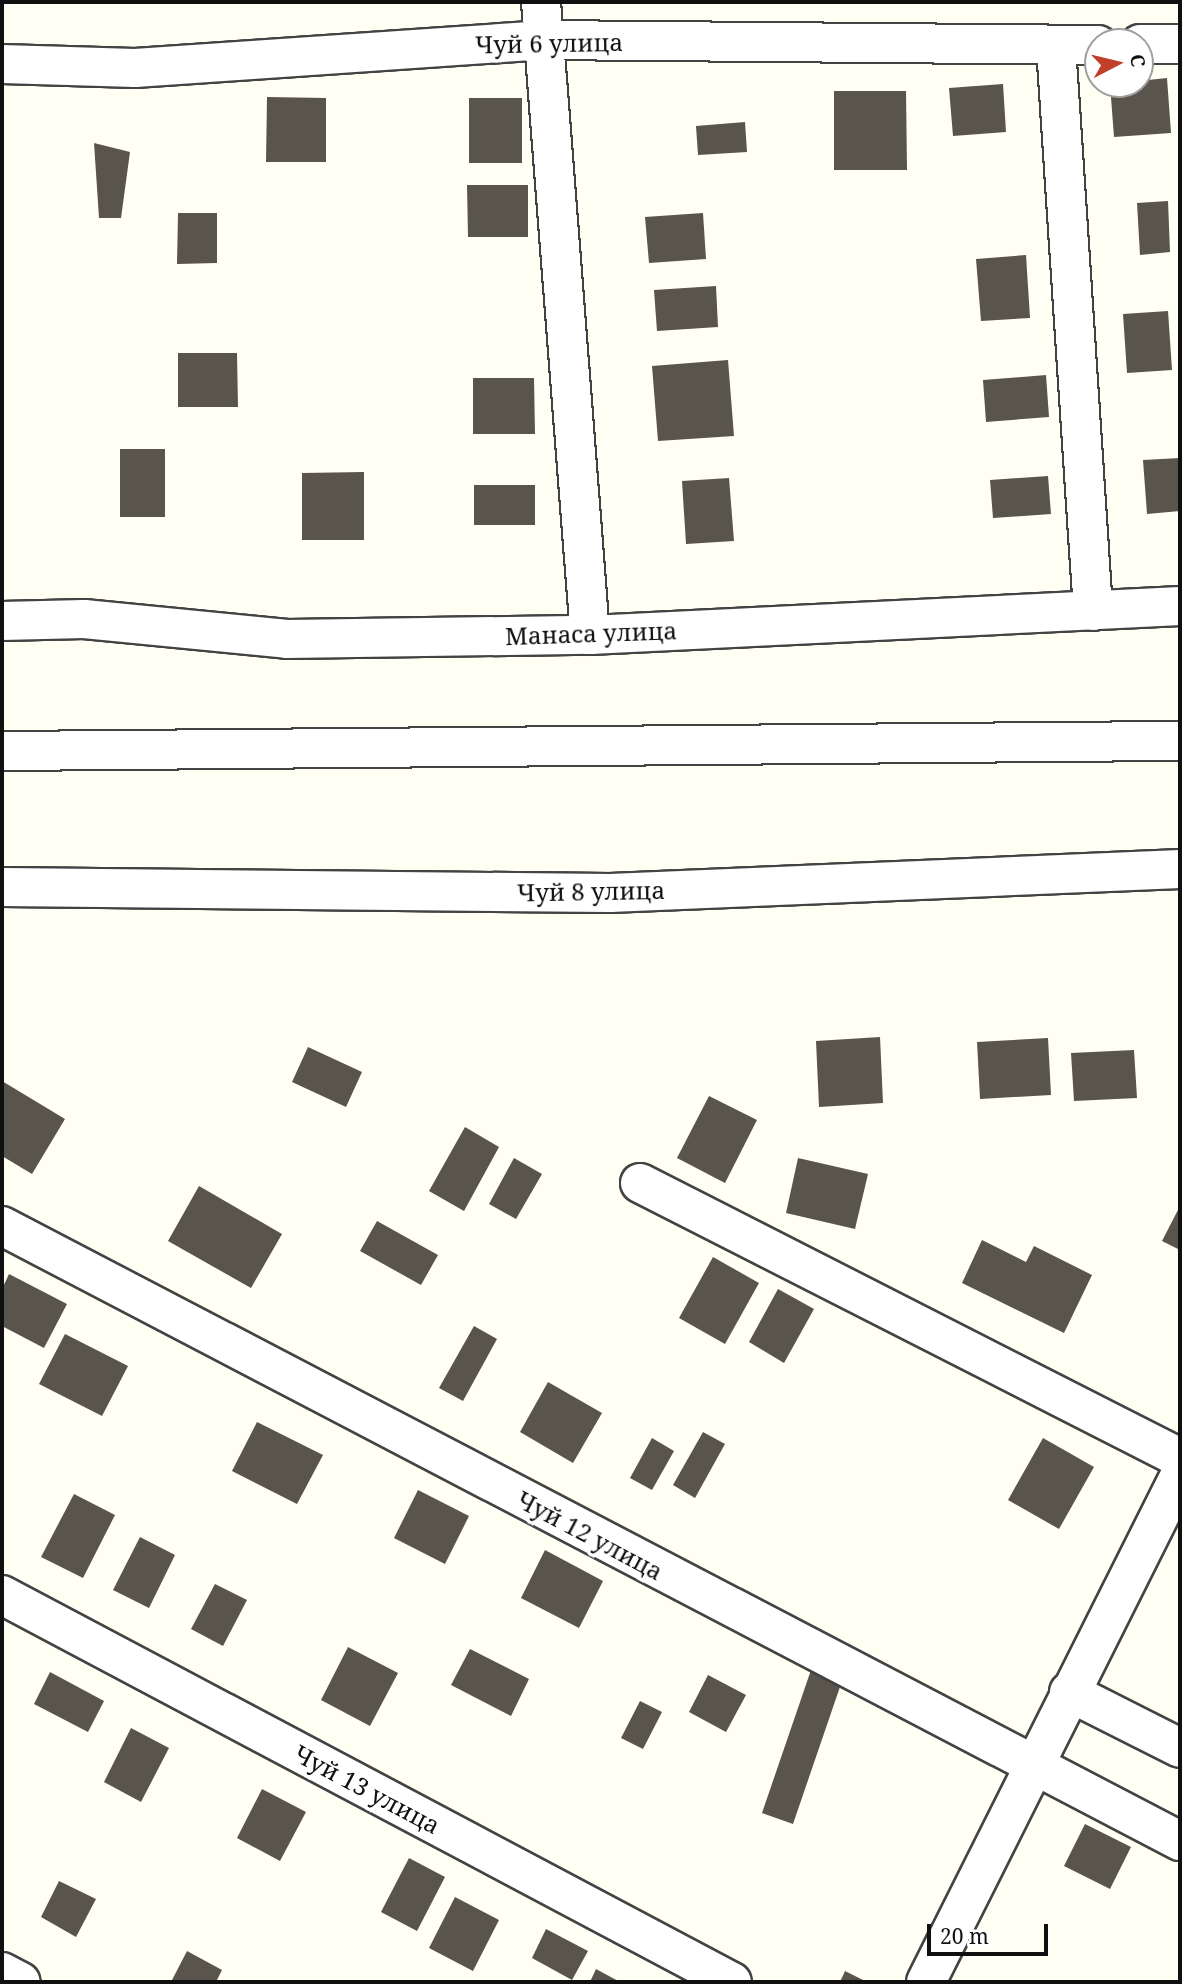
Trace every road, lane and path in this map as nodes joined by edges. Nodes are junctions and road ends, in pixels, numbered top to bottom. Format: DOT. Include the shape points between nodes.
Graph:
graph roads {
  1 [pos="541,2"];
  2 [pos="541,40"];
  3 [pos="1154,44"];
  4 [pos="1180,44"];
  5 [pos="1084,45"];
  6 [pos="1056,46"];
  7 [pos="2,64"];
  8 [pos="1180,606"];
  9 [pos="1093,611"];
  10 [pos="2,621"];
  11 [pos="590,635"];
  12 [pos="1180,741"];
  13 [pos="2,751"];
  14 [pos="1180,869"];
  15 [pos="2,887"];
  16 [pos="640,1183"];
  17 [pos="2,1226"];
  18 [pos="1180,1458"];
  19 [pos="1180,1475"];
  20 [pos="2,1595"];
  21 [pos="1069,1692"];
  22 [pos="1180,1748"];
  23 [pos="1031,1766"];
  24 [pos="1180,1841"];
  25 [pos="2,1972"];
  26 [pos="22,1982"];
  27 [pos="732,1982"];
  28 [pos="926,1982"];
  1 -- 2 [label="street"];
  2 -- 6 [label="street, Чуй 6 улица"];
  2 -- 7 [label="street, Чуй 6 улица" via="135,68"];
  2 -- 11 [label="street"];
  3 -- 4 [label="street"];
  5 -- 6 [label="street, Чуй 6 улица"];
  6 -- 9 [label="street"];
  8 -- 9 [label="street, Манаса улица"];
  9 -- 11 [label="street, Манаса улица"];
  10 -- 11 [label="street, Манаса улица" via="84,619 287,639"];
  12 -- 13 [label="street"];
  14 -- 15 [label="street, Чуй 8 улица" via="610,893"];
  16 -- 18 [label="street"];
  17 -- 23 [label="street, Чуй 12 улица"];
  19 -- 21 [label="street"];
  20 -- 27 [label="street, Чуй 13 улица"];
  21 -- 22 [label="street"];
  21 -- 23 [label="street"];
  23 -- 24 [label="street, Чуй 12 улица"];
  23 -- 28 [label="street"];
  25 -- 26 [label="street"];
}
